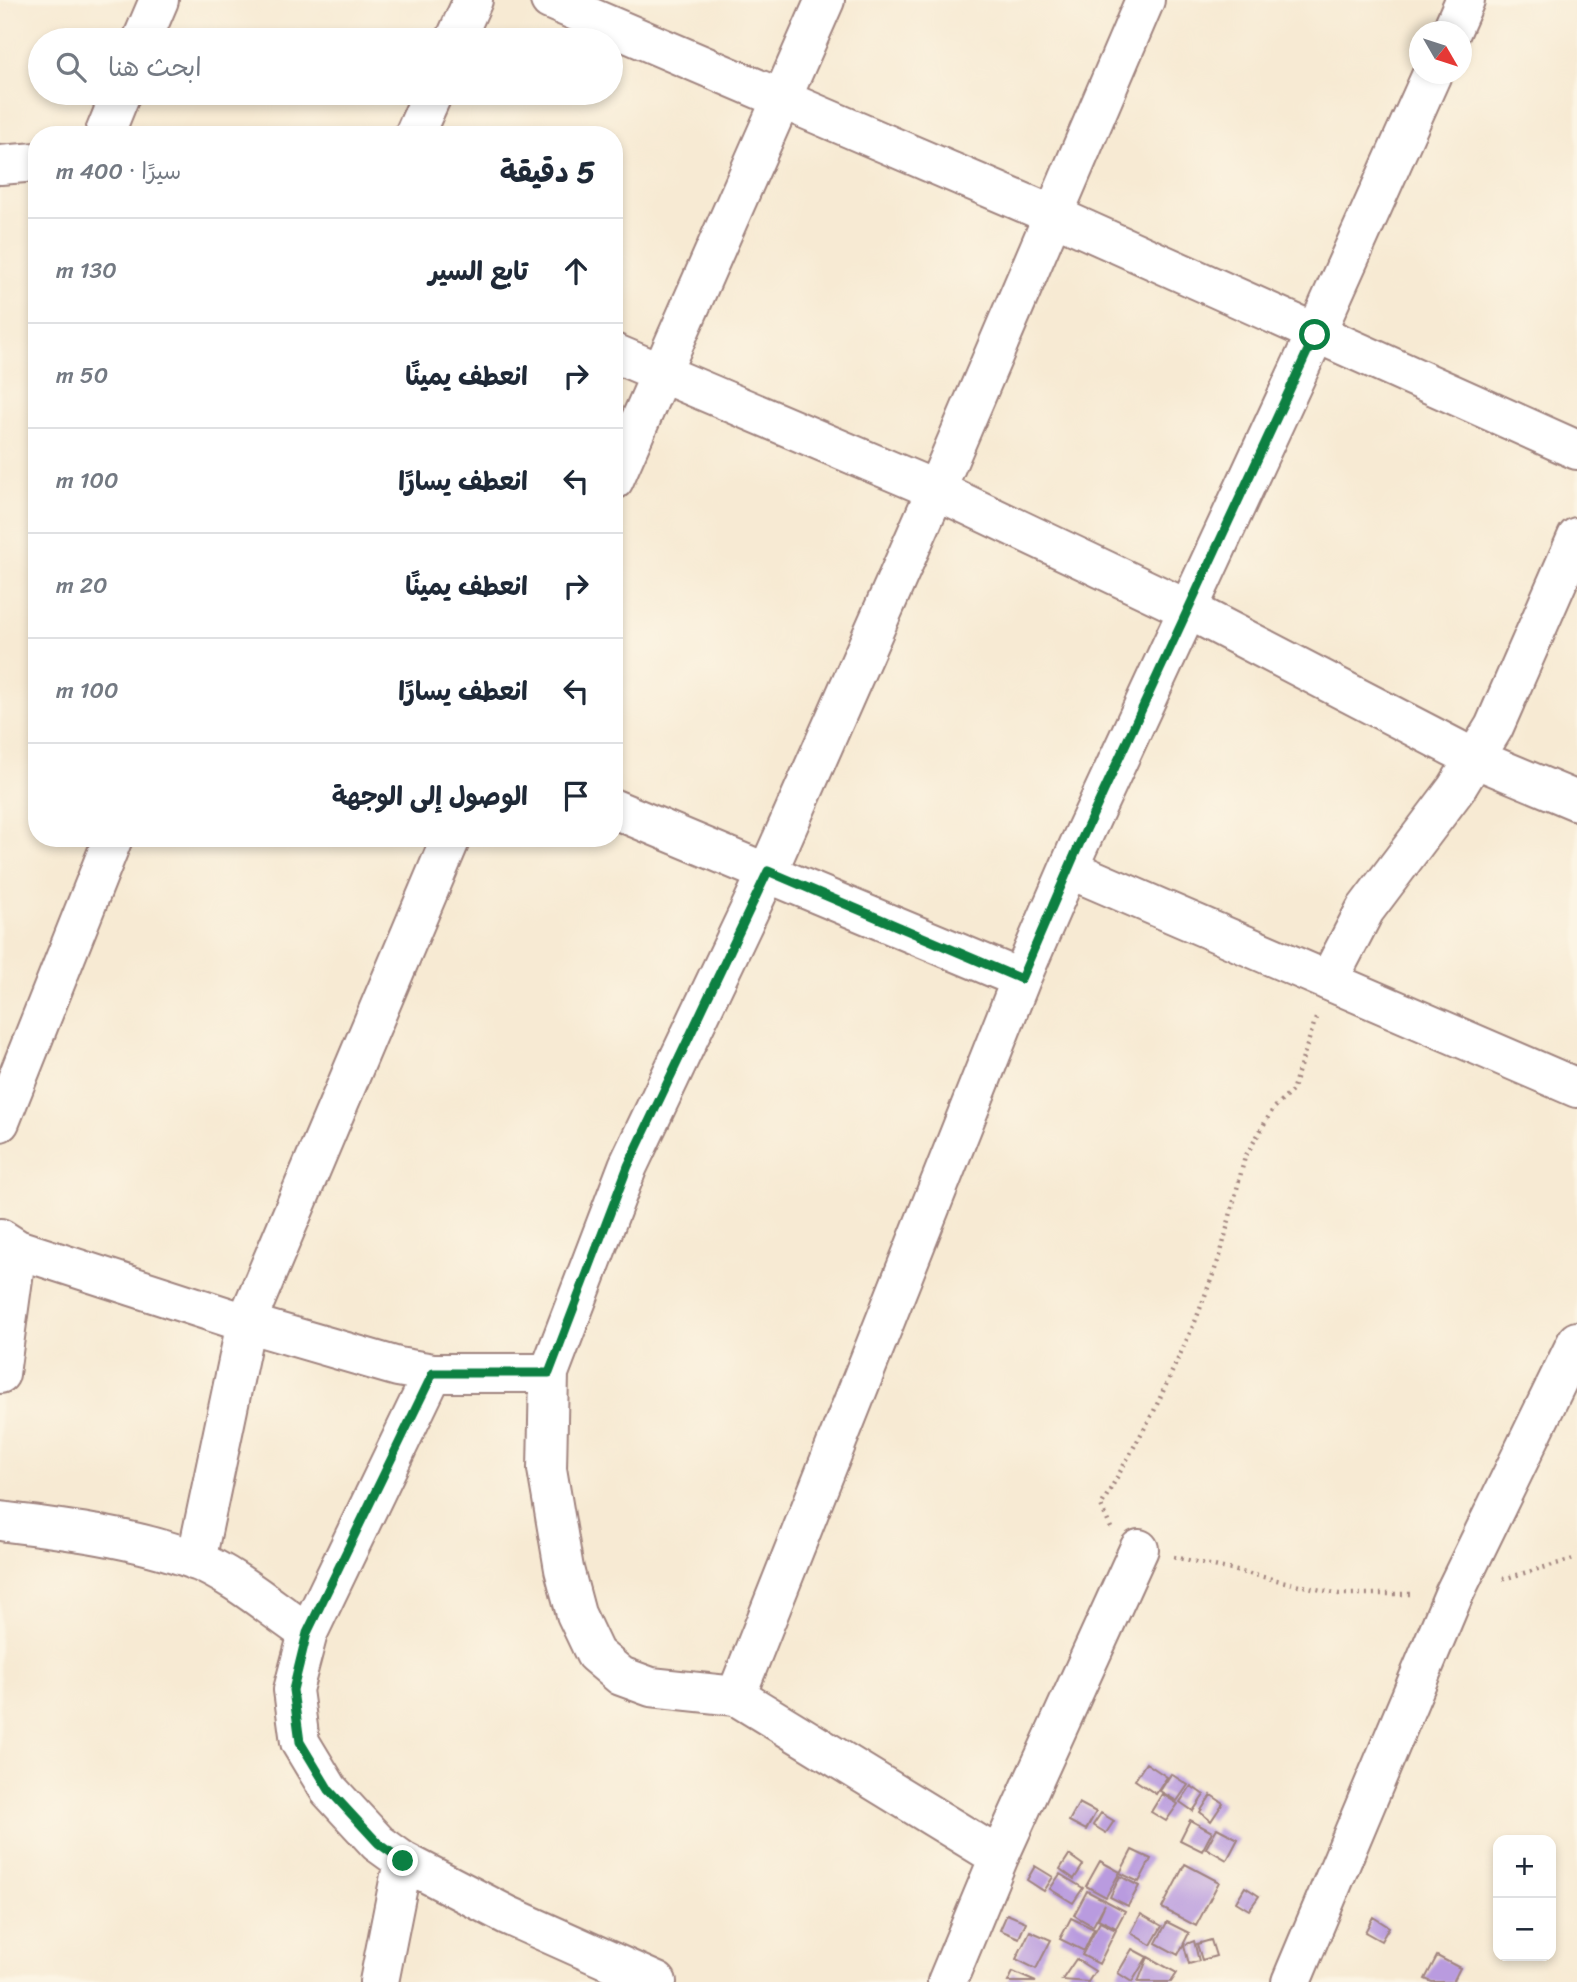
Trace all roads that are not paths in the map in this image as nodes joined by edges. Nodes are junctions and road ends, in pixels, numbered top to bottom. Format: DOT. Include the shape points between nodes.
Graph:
graph roads {
  1 [pos="159,0"];
  2 [pos="473,0"];
  3 [pos="550,0"];
  4 [pos="825,0"];
  5 [pos="1146,0"];
  6 [pos="1465,0"];
  7 [pos="1456,21"];
  8 [pos="147,28"];
  9 [pos="460,28"];
  10 [pos="615,28"];
  11 [pos="623,32"];
  12 [pos="1428,84"];
  13 [pos="783,101"];
  14 [pos="116,105"];
  15 [pos="428,105"];
  16 [pos="108,126"];
  17 [pos="418,126"];
  18 [pos="28,163"];
  19 [pos="0,165"];
  20 [pos="1055,216"];
  21 [pos="1315,335"];
  22 [pos="623,357"];
  23 [pos="663,375"];
  24 [pos="1577,450"];
  25 [pos="623,461"];
  26 [pos="936,490"];
  27 [pos="1577,537"];
  28 [pos="1189,610"];
  29 [pos="1474,758"];
  30 [pos="1577,802"];
  31 [pos="623,813"];
  32 [pos="109,847"];
  33 [pos="447,847"];
  34 [pos="1069,869"];
  35 [pos="768,871"];
  36 [pos="1021,979"];
  37 [pos="1328,981"];
  38 [pos="1577,1088"];
  39 [pos="0,1122"];
  40 [pos="8,1244"];
  41 [pos="246,1323"];
  42 [pos="1577,1341"];
  43 [pos="433,1373"];
  44 [pos="549,1373"];
  45 [pos="0,1374"];
  46 [pos="0,1521"];
  47 [pos="1139,1549"];
  48 [pos="196,1561"];
  49 [pos="307,1633"];
  50 [pos="736,1696"];
  51 [pos="999,1857"];
  52 [pos="403,1861"];
  53 [pos="379,1982"];
  54 [pos="657,1982"];
  55 [pos="947,1982"];
  56 [pos="1291,1982"];
  1 -- 8 [label="street"];
  2 -- 9 [label="street"];
  3 -- 10 [label="street"];
  4 -- 13 [label="street"];
  5 -- 20 [label="street"];
  6 -- 7 [label="street"];
  11 -- 13 [label="street"];
  12 -- 21 [label="street"];
  13 -- 20 [label="street"];
  13 -- 23 [label="street"];
  14 -- 16 [label="street"];
  15 -- 17 [label="street"];
  18 -- 19 [label="street"];
  20 -- 21 [label="street"];
  20 -- 26 [label="street"];
  21 -- 24 [label="street"];
  21 -- 28 [label="street"];
  22 -- 23 [label="street"];
  23 -- 25 [label="street"];
  23 -- 26 [label="street"];
  26 -- 28 [label="street"];
  26 -- 35 [label="street"];
  27 -- 29 [label="street" via="1494,727"];
  28 -- 29 [label="street"];
  28 -- 34 [label="street"];
  29 -- 30 [label="street"];
  29 -- 37 [label="street" via="1365,910"];
  31 -- 35 [label="street"];
  32 -- 39 [label="street"];
  33 -- 41 [label="street"];
  34 -- 36 [label="street"];
  34 -- 37 [label="street"];
  35 -- 36 [label="street"];
  35 -- 44 [label="street" via="628,1166"];
  36 -- 50 [label="street"];
  37 -- 38 [label="street"];
  40 -- 41 [label="street"];
  40 -- 45 [label="street"];
  41 -- 43 [label="street"];
  41 -- 48 [label="street"];
  42 -- 56 [label="street" via="1454,1594"];
  43 -- 44 [label="street"];
  43 -- 49 [label="street"];
  44 -- 50 [label="street" via="547,1469 564,1569 576,1614 595,1654 621,1676 652,1687"];
  46 -- 48 [label="street" via="129,1542"];
  47 -- 51 [label="street"];
  48 -- 49 [label="street"];
  49 -- 52 [label="street" via="293,1690 300,1742 329,1790 378,1843"];
  50 -- 51 [label="street"];
  51 -- 55 [label="street"];
  52 -- 53 [label="street"];
  52 -- 54 [label="street" via="507,1915"];
}
